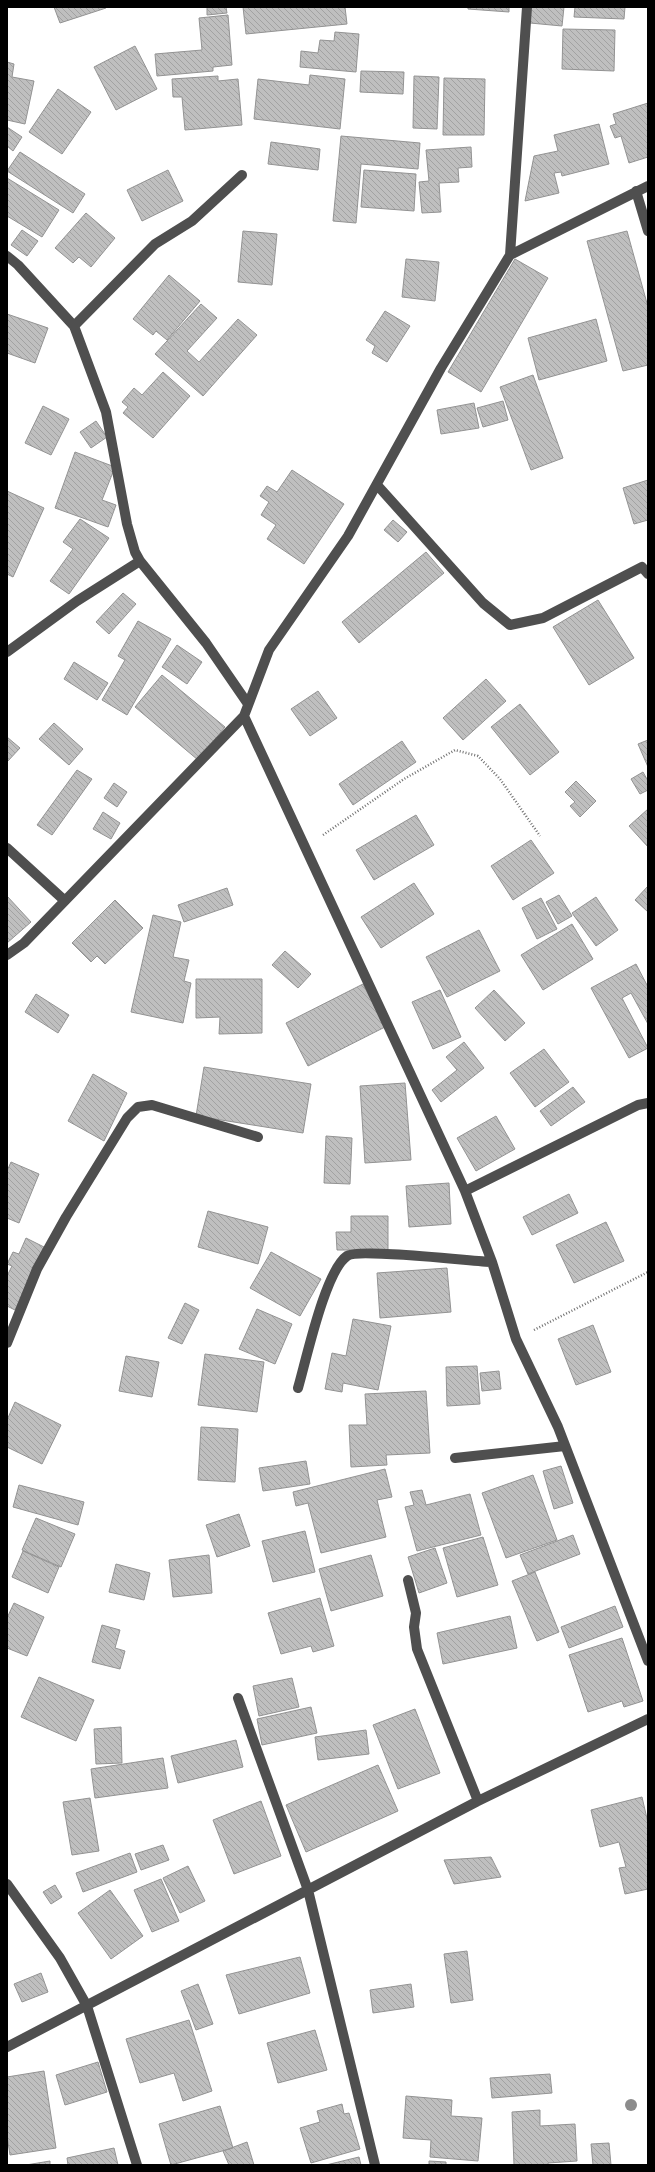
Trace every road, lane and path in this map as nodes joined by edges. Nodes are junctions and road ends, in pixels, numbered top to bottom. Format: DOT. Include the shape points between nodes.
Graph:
graph roads {
  1 [pos="527,7"];
  2 [pos="242,175"];
  3 [pos="648,186"];
  4 [pos="636,191"];
  5 [pos="648,231"];
  6 [pos="510,254"];
  7 [pos="7,256"];
  8 [pos="74,326"];
  9 [pos="378,486"];
  10 [pos="140,561"];
  11 [pos="646,568"];
  12 [pos="7,652"];
  13 [pos="248,704"];
  14 [pos="244,716"];
  15 [pos="540,836"];
  16 [pos="306,847"];
  17 [pos="7,848"];
  18 [pos="64,900"];
  19 [pos="7,955"];
  20 [pos="648,1103"];
  21 [pos="258,1138"];
  22 [pos="465,1191"];
  23 [pos="492,1262"];
  24 [pos="648,1272"];
  25 [pos="516,1339"];
  26 [pos="7,1342"];
  27 [pos="298,1388"];
  28 [pos="565,1446"];
  29 [pos="455,1458"];
  30 [pos="408,1580"];
  31 [pos="648,1661"];
  32 [pos="238,1698"];
  33 [pos="648,1719"];
  34 [pos="478,1801"];
  35 [pos="7,1884"];
  36 [pos="308,1890"];
  37 [pos="87,2006"];
  38 [pos="7,2047"];
  39 [pos="137,2165"];
  40 [pos="375,2165"];
  1 -- 6 [label="street"];
  2 -- 8 [label="street" via="192,221 155,244"];
  3 -- 4 [label="street"];
  4 -- 5 [label="street"];
  4 -- 6 [label="street"];
  6 -- 9 [label="street" via="442,368"];
  7 -- 8 [label="street"];
  8 -- 10 [label="street" via="106,412 128,524"];
  9 -- 11 [label="street" via="483,603 510,625 543,618"];
  9 -- 13 [label="street" via="348,536 269,650"];
  10 -- 12 [label="street" via="77,601"];
  10 -- 13 [label="street" via="206,642"];
  13 -- 14 [label="street"];
  14 -- 16 [label="street"];
  14 -- 18 [label="street"];
  15 -- 16 [label="path" via="500,779 478,756 455,750 404,779"];
  16 -- 22 [label="street"];
  17 -- 18 [label="street"];
  18 -- 19 [label="street" via="24,943"];
  20 -- 22 [label="street" via="638,1105"];
  21 -- 26 [label="street" via="152,1105 138,1107 127,1118 37,1269"];
  22 -- 23 [label="street"];
  23 -- 25 [label="street"];
  23 -- 27 [label="street" via="404,1255 348,1255 337,1266 321,1307"];
  24 -- 25 [label="path"];
  25 -- 28 [label="street"];
  28 -- 29 [label="street"];
  28 -- 31 [label="street"];
  30 -- 34 [label="street" via="416,1613 414,1627 417,1649"];
  32 -- 36 [label="street"];
  33 -- 34 [label="street"];
  34 -- 36 [label="street"];
  35 -- 37 [label="street" via="60,1958"];
  36 -- 37 [label="street"];
  36 -- 40 [label="street"];
  37 -- 38 [label="street"];
  37 -- 39 [label="street"];
}
